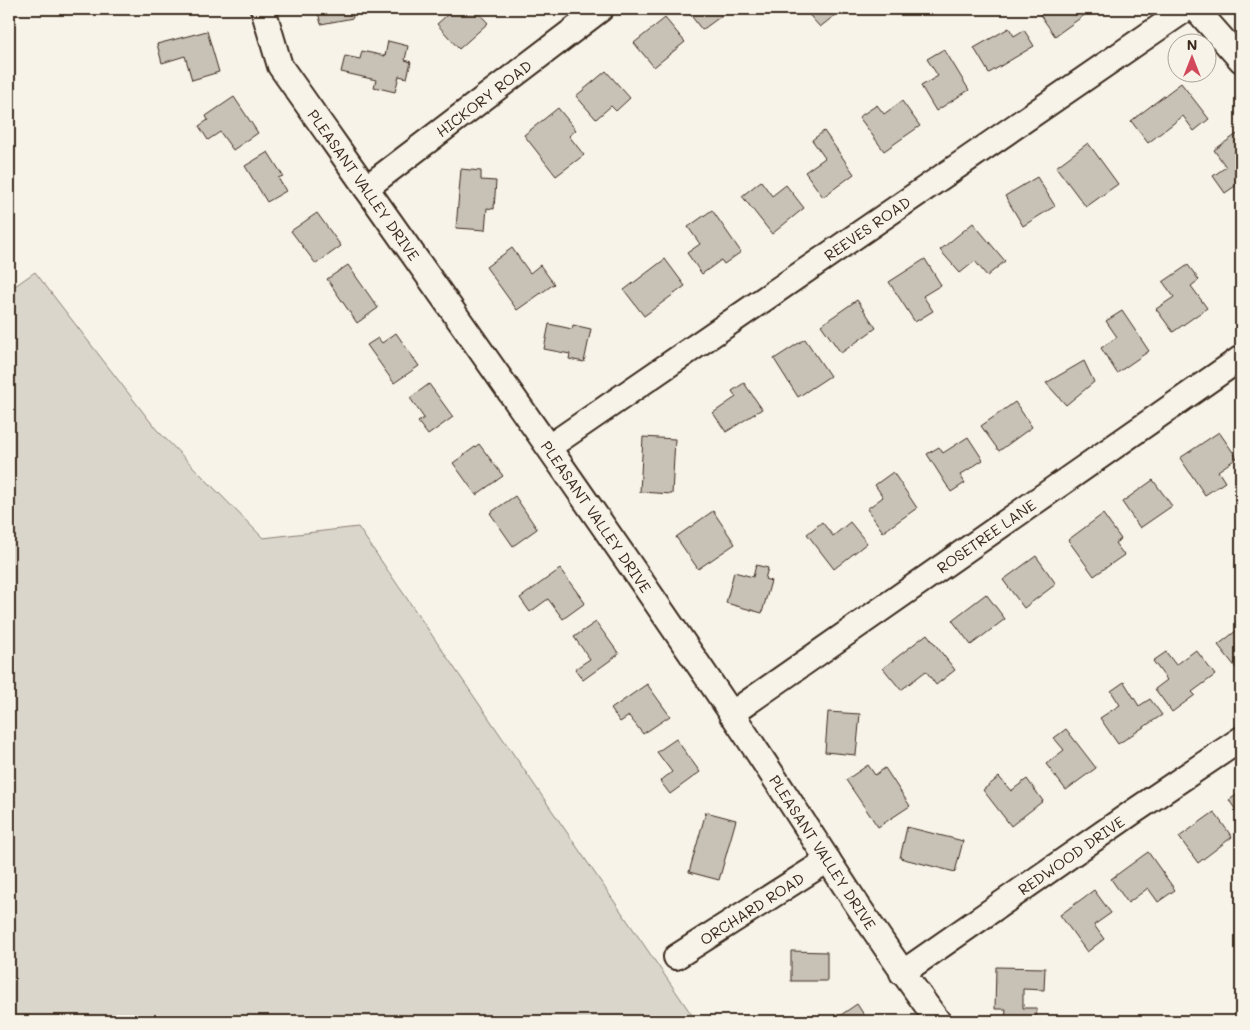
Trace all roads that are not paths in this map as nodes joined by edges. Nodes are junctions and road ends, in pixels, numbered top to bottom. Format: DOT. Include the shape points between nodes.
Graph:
graph roads {
  1 [pos="263,9"];
  2 [pos="601,9"];
  3 [pos="1186,9"];
  4 [pos="1196,9"];
  5 [pos="1241,60"];
  6 [pos="366,188"];
  7 [pos="1241,358"];
  8 [pos="549,448"];
  9 [pos="731,714"];
  10 [pos="1241,739"];
  11 [pos="828,860"];
  12 [pos="676,957"];
  13 [pos="902,973"];
  14 [pos="938,1021"];
  1 -- 6 [label="street, PLEASANT VALLEY DRIVE" via="280,66"];
  2 -- 6 [label="street, HICKORY ROAD"];
  3 -- 8 [label="street, REEVES ROAD"];
  4 -- 5 [label="street"];
  6 -- 8 [label="street, PLEASANT VALLEY DRIVE"];
  7 -- 9 [label="street, ROSETREE LANE"];
  8 -- 9 [label="street, PLEASANT VALLEY DRIVE"];
  9 -- 11 [label="street, PLEASANT VALLEY DRIVE"];
  10 -- 13 [label="street, REDWOOD DRIVE"];
  11 -- 12 [label="street, ORCHARD ROAD"];
  11 -- 13 [label="street, PLEASANT VALLEY DRIVE"];
  13 -- 14 [label="street, PLEASANT VALLEY DRIVE"];
}
